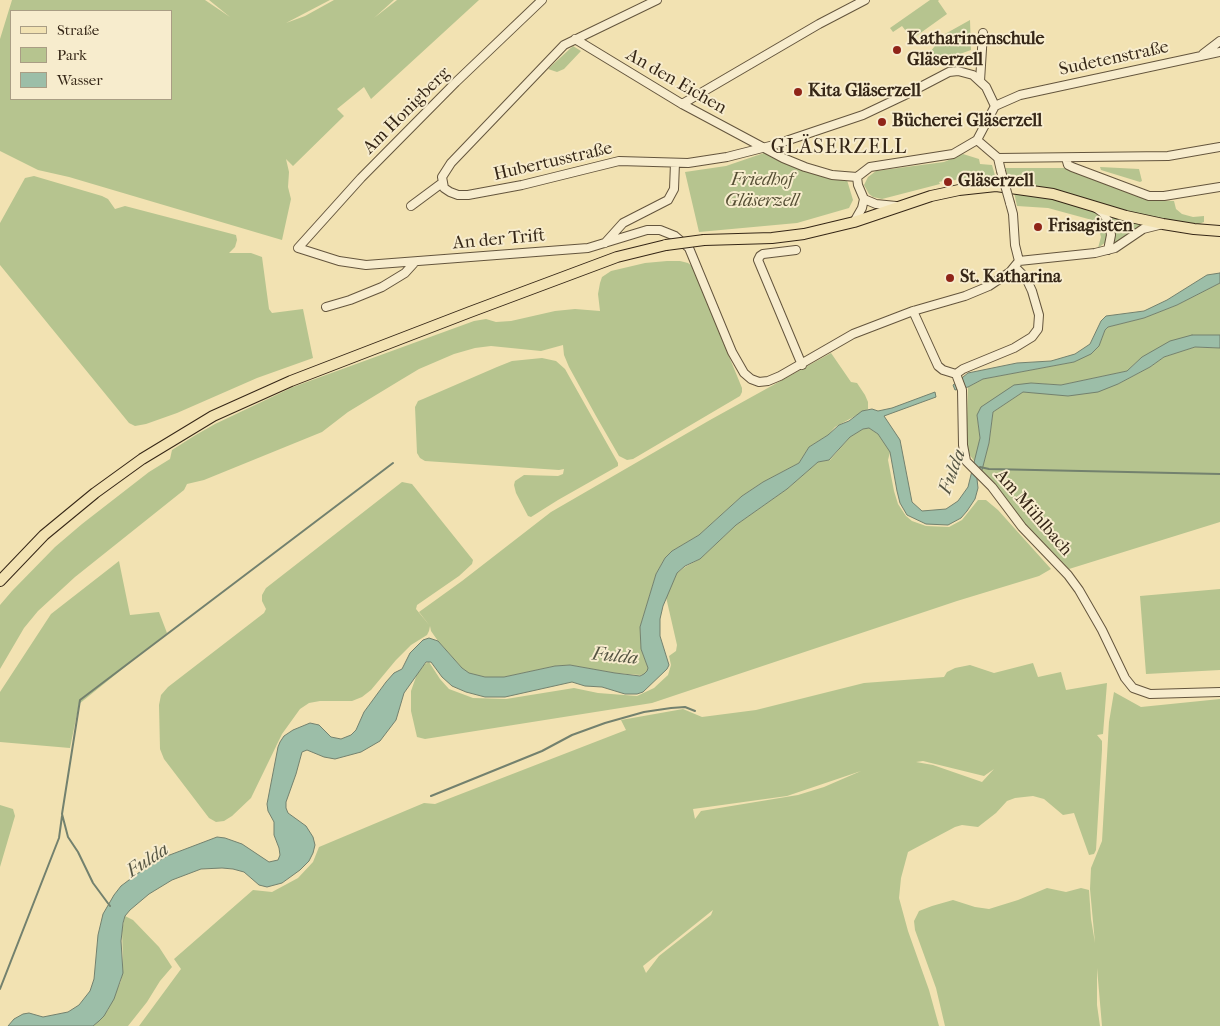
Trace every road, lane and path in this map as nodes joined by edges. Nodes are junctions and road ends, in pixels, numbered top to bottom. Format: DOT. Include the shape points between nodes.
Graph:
graph roads {
  1 [pos="542,0"];
  2 [pos="655,0"];
  3 [pos="865,0"];
  4 [pos="982,33"];
  5 [pos="575,39"];
  6 [pos="1220,41"];
  7 [pos="1220,52"];
  8 [pos="1201,55"];
  9 [pos="980,81"];
  10 [pos="682,104"];
  11 [pos="995,106"];
  12 [pos="977,140"];
  13 [pos="1220,147"];
  14 [pos="764,148"];
  15 [pos="998,158"];
  16 [pos="1066,158"];
  17 [pos="675,163"];
  18 [pos="857,177"];
  19 [pos="442,183"];
  20 [pos="1220,187"];
  21 [pos="864,199"];
  22 [pos="412,206"];
  23 [pos="897,206"];
  24 [pos="1094,207"];
  25 [pos="854,222"];
  26 [pos="1163,224"];
  27 [pos="1220,231"];
  28 [pos="606,243"];
  29 [pos="298,248"];
  30 [pos="796,250"];
  31 [pos="1108,250"];
  32 [pos="415,262"];
  33 [pos="1017,264"];
  34 [pos="326,308"];
  35 [pos="913,311"];
  36 [pos="802,365"];
  37 [pos="957,376"];
  38 [pos="0,581"];
  39 [pos="1220,692"];
  1 -- 29 [label="street, Am Honigberg" via="456,82"];
  2 -- 5 [label="street"];
  3 -- 10 [label="street"];
  4 -- 9 [label="street"];
  5 -- 10 [label="street, An den Eichen"];
  5 -- 19 [label="street" via="564,45 451,163"];
  6 -- 8 [label="street"];
  7 -- 8 [label="street, Sudetenstraße"];
  8 -- 11 [label="street, Sudetenstraße" via="1031,92"];
  9 -- 11 [label="street"];
  9 -- 14 [label="street, Hubertusstraße" via="966,72 949,72 872,111"];
  10 -- 14 [label="street, An den Eichen"];
  11 -- 12 [label="street"];
  12 -- 15 [label="street"];
  12 -- 18 [label="street" via="953,154 870,168"];
  13 -- 16 [label="street" via="1168,156"];
  14 -- 17 [label="street, Hubertusstraße" via="709,160"];
  14 -- 18 [label="street, An den Eichen" via="805,167 832,175"];
  15 -- 16 [label="street"];
  15 -- 33 [label="street, bridge" via="1013,214"];
  16 -- 20 [label="street" via="1072,167 1148,196"];
  17 -- 19 [label="street, Hubertusstraße" via="619,161 522,185 458,195 444,188"];
  17 -- 28 [label="street" via="674,189 668,200 623,224"];
  18 -- 21 [label="street"];
  19 -- 22 [label="street"];
  21 -- 23 [label="street"];
  21 -- 25 [label="street"];
  23 -- 24 [label="main road" via="959,190 996,186 1053,194"];
  23 -- 25 [label="main road"];
  24 -- 26 [label="main road"];
  24 -- 31 [label="street" via="1109,223"];
  25 -- 38 [label="main road, bridge" via="788,236 666,245 617,258 291,381 213,416 142,459 44,535"];
  26 -- 27 [label="main road"];
  26 -- 31 [label="street" via="1143,230"];
  28 -- 32 [label="street, An der Trift" via="588,248"];
  28 -- 36 [label="street, An der Trift" via="647,230 660,230 675,236 689,248 732,352 747,376 763,382"];
  29 -- 32 [label="street, An der Trift" via="339,261 366,265"];
  30 -- 36 [label="street" via="763,254 758,260"];
  31 -- 33 [label="street"];
  32 -- 34 [label="street" via="405,273 382,287"];
  33 -- 35 [label="street, An der Trift" via="997,282 973,293"];
  33 -- 37 [label="street" via="1032,291 1039,316 1038,328 1032,337 1014,348 970,365"];
  35 -- 36 [label="street, An der Trift" via="854,334"];
  35 -- 37 [label="street" via="938,366"];
  37 -- 39 [label="street, Am Mühlbach" via="962,390 963,446 968,464 1068,575 1102,630 1125,678 1134,688 1150,694"];
}
